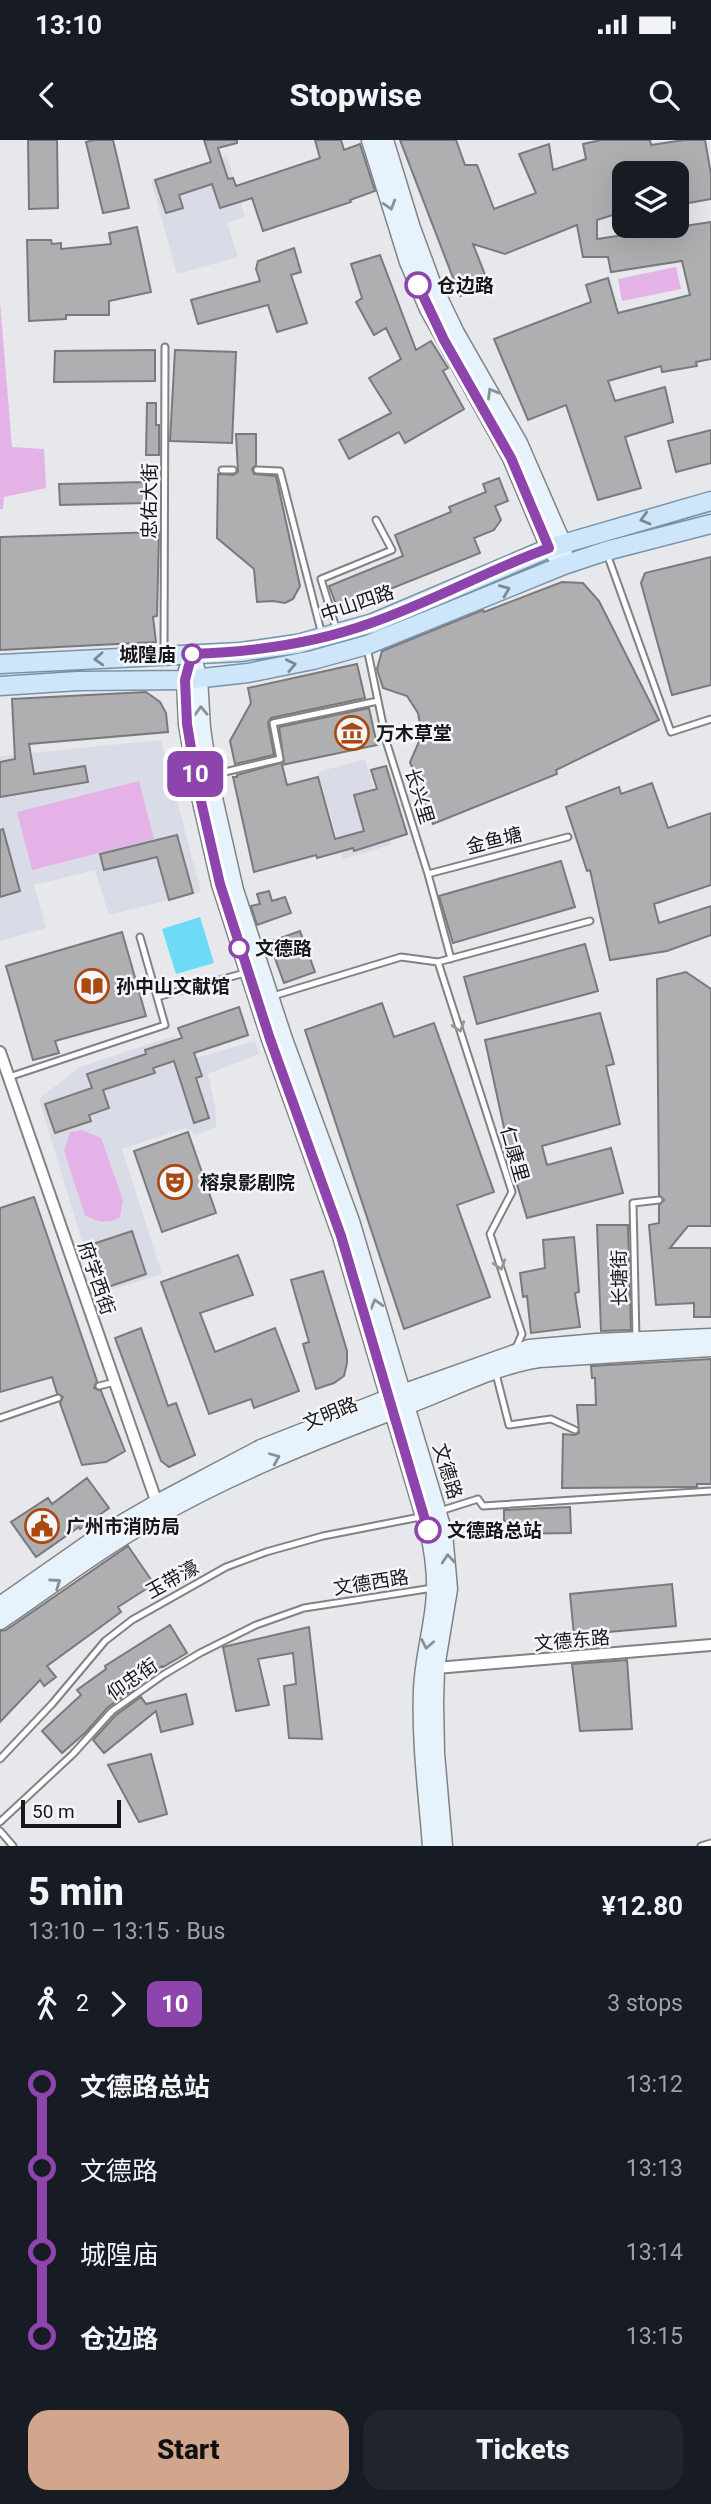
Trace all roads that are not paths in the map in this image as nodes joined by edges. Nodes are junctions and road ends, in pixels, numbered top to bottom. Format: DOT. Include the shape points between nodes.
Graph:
graph roads {
  1 [pos="370,140"];
  2 [pos="385,140"];
  3 [pos="165,346"];
  4 [pos="222,470"];
  5 [pos="233,470"];
  6 [pos="257,470"];
  7 [pos="711,501"];
  8 [pos="376,520"];
  9 [pos="711,524"];
  10 [pos="556,546"];
  11 [pos="606,551"];
  12 [pos="564,565"];
  13 [pos="330,636"];
  14 [pos="367,645"];
  15 [pos="192,654"];
  16 [pos="164,656"];
  17 [pos="0,664"];
  18 [pos="192,679"];
  19 [pos="0,686"];
  20 [pos="378,701"];
  21 [pos="711,719"];
  22 [pos="209,775"];
  23 [pos="568,837"];
  24 [pos="428,874"];
  25 [pos="590,921"];
  26 [pos="140,937"];
  27 [pos="451,959"];
  28 [pos="438,962"];
  29 [pos="247,972"];
  30 [pos="157,997"];
  31 [pos="270,997"];
  32 [pos="0,1052"];
  33 [pos="9,1077"];
  34 [pos="659,1200"];
  35 [pos="711,1337"];
  36 [pos="636,1346"];
  37 [pos="711,1348"];
  38 [pos="515,1352"];
  39 [pos="495,1371"];
  40 [pos="115,1382"];
  41 [pos="99,1386"];
  42 [pos="58,1398"];
  43 [pos="398,1402"];
  44 [pos="0,1418"];
  45 [pos="575,1430"];
  46 [pos="711,1491"];
  47 [pos="159,1508"];
  48 [pos="439,1511"];
  49 [pos="415,1518"];
  50 [pos="435,1588"];
  51 [pos="0,1605"];
  52 [pos="312,1607"];
  53 [pos="0,1621"];
  54 [pos="711,1645"];
  55 [pos="436,1668"];
  56 [pos="0,1759"];
  57 [pos="0,1822"];
  58 [pos="0,1830"];
  59 [pos="711,1843"];
  60 [pos="13,1846"];
  61 [pos="431,1846"];
  62 [pos="444,1846"];
  63 [pos="701,1846"];
  1 -- 10 [label="main road, one-way" via="417,284"];
  10 -- 2 [label="main road, one-way" via="519,443 433,285"];
  3 -- 16 [label="lane, 忠佑大街"];
  4 -- 5 [label="lane"];
  6 -- 13 [label="lane" via="280,471"];
  7 -- 10 [label="main road, 中山四路, one-way"];
  8 -- 13 [label="lane" via="392,550 321,579"];
  9 -- 11 [label="main road"];
  10 -- 12 [label="main road"];
  10 -- 13 [label="main road, 中山四路" via="373,623"];
  11 -- 12 [label="main road"];
  11 -- 21 [label="lane" via="671,732"];
  14 -- 12 [label="main road, one-way"];
  13 -- 15 [label="main road, 中山四路" via="265,649"];
  18 -- 14 [label="main road, one-way" via="281,667"];
  14 -- 20 [label="lane, 长兴里"];
  15 -- 16 [label="main road, 中山四路"];
  15 -- 18 [label="main road"];
  16 -- 17 [label="main road, 中山四路, one-way"];
  18 -- 19 [label="main road"];
  22 -- 18 [label="main road, 文德路, one-way"];
  18 -- 29 [label="main road, 文德路" via="187,724 202,810"];
  20 -- 22 [label="lane" via="273,723 280,760"];
  20 -- 24 [label="lane, 长兴里"];
  22 -- 31 [label="main road, 文德路" via="235,890"];
  23 -- 24 [label="lane, 金鱼塘"];
  24 -- 27 [label="lane, 长兴里"];
  25 -- 27 [label="lane"];
  26 -- 30 [label="lane"];
  27 -- 28 [label="lane"];
  28 -- 31 [label="lane" via="401,957"];
  28 -- 38 [label="lane, 仁康里, one-way" via="512,1192 490,1234 522,1334"];
  29 -- 30 [label="lane"];
  29 -- 43 [label="main road, 文德路"];
  30 -- 33 [label="lane" via="164,1025"];
  43 -- 31 [label="main road, 文德路, one-way" via="351,1221"];
  32 -- 33 [label="street, 府学西街"];
  33 -- 40 [label="street, 府学西街"];
  34 -- 36 [label="lane, 长塘街" via="633,1203"];
  35 -- 36 [label="main road, 文明路"];
  36 -- 37 [label="main road, 文明路"];
  36 -- 38 [label="main road, 文明路" via="545,1345"];
  36 -- 39 [label="main road, 文明路" via="540,1359"];
  38 -- 43 [label="main road, 文明路"];
  39 -- 43 [label="main road, 文明路"];
  39 -- 45 [label="lane" via="509,1425 551,1419"];
  40 -- 41 [label="lane"];
  40 -- 47 [label="street, 府学西街"];
  42 -- 44 [label="lane"];
  43 -- 47 [label="main road, 文明路"];
  43 -- 48 [label="main road, 文德路"];
  43 -- 50 [label="main road, 文德路" via="433,1553"];
  46 -- 48 [label="lane" via="483,1506 478,1499"];
  47 -- 51 [label="main road, 文明路" via="93,1540"];
  53 -- 47 [label="main road, 文明路, one-way"];
  55 -- 48 [label="main road, 文德路, one-way" via="449,1589"];
  49 -- 56 [label="lane, 玉带濠" via="266,1552 226,1567 132,1620 105,1641"];
  50 -- 52 [label="lane, 文德西路"];
  50 -- 61 [label="main road, 文德路, one-way" via="422,1692"];
  52 -- 57 [label="lane, 仰忠街" via="256,1625 163,1675 112,1711"];
  54 -- 55 [label="street, 文德东路"];
  55 -- 62 [label="main road, 文德路" via="435,1729"];
  58 -- 60 [label="lane"];
  59 -- 63 [label="lane"];
}
